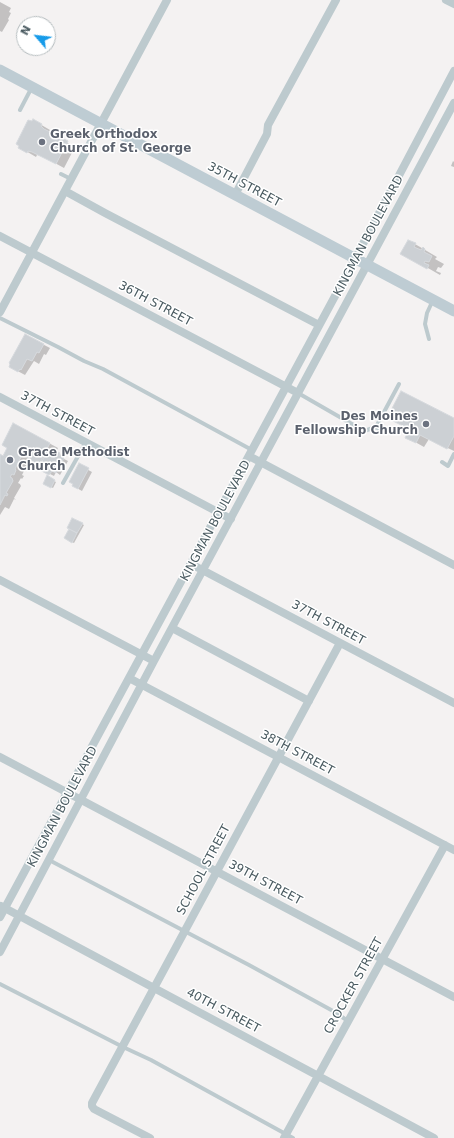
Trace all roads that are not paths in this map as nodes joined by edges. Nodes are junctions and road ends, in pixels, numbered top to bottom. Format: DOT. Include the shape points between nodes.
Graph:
graph roads {
  1 [pos="167,0"];
  2 [pos="336,0"];
  3 [pos="446,0"];
  4 [pos="454,4"];
  5 [pos="0,70"];
  6 [pos="454,71"];
  7 [pos="32,87"];
  8 [pos="454,103"];
  9 [pos="20,110"];
  10 [pos="101,124"];
  11 [pos="61,174"];
  12 [pos="71,180"];
  13 [pos="65,191"];
  14 [pos="236,195"];
  15 [pos="0,236"];
  16 [pos="32,253"];
  17 [pos="355,259"];
  18 [pos="367,265"];
  19 [pos="433,300"];
  20 [pos="454,311"];
  21 [pos="0,312"];
  22 [pos="0,318"];
  23 [pos="319,325"];
  24 [pos="429,340"];
  25 [pos="399,384"];
  26 [pos="286,387"];
  27 [pos="298,393"];
  28 [pos="0,397"];
  29 [pos="376,428"];
  30 [pos="382,431"];
  31 [pos="86,442"];
  32 [pos="250,453"];
  33 [pos="454,454"];
  34 [pos="261,462"];
  35 [pos="442,462"];
  36 [pos="63,483"];
  37 [pos="218,512"];
  38 [pos="231,519"];
  39 [pos="191,564"];
  40 [pos="454,565"];
  41 [pos="203,570"];
  42 [pos="0,580"];
  43 [pos="172,628"];
  44 [pos="340,643"];
  45 [pos="142,655"];
  46 [pos="154,661"];
  47 [pos="129,678"];
  48 [pos="142,684"];
  49 [pos="309,700"];
  50 [pos="454,703"];
  51 [pos="0,757"];
  52 [pos="279,757"];
  53 [pos="67,793"];
  54 [pos="81,800"];
  55 [pos="445,845"];
  56 [pos="454,850"];
  57 [pos="49,860"];
  58 [pos="217,872"];
  59 [pos="2,907"];
  60 [pos="20,916"];
  61 [pos="0,917"];
  62 [pos="185,931"];
  63 [pos="0,952"];
  64 [pos="383,958"];
  65 [pos="0,984"];
  66 [pos="154,988"];
  67 [pos="454,997"];
  68 [pos="348,1021"];
  69 [pos="123,1047"];
  70 [pos="318,1076"];
  71 [pos="288,1137"];
  72 [pos="150,1138"];
  73 [pos="434,1138"];
  1 -- 10 [label="street"];
  2 -- 14 [label="street" via="268,125 267,134"];
  3 -- 4 [label="street"];
  5 -- 7 [label="street, 35TH STREET"];
  6 -- 17 [label="street, KINGMAN BOULEVARD"];
  7 -- 9 [label="lane"];
  7 -- 10 [label="street, 35TH STREET"];
  8 -- 18 [label="street, KINGMAN BOULEVARD"];
  10 -- 12 [label="street"];
  10 -- 14 [label="street, 35TH STREET"];
  11 -- 12 [label="lane"];
  12 -- 13 [label="street"];
  13 -- 16 [label="street"];
  13 -- 23 [label="street"];
  14 -- 17 [label="street, 35TH STREET"];
  15 -- 16 [label="street, 36TH STREET"];
  16 -- 21 [label="street"];
  16 -- 26 [label="street, 36TH STREET"];
  17 -- 18 [label="street, 35TH STREET"];
  17 -- 23 [label="street, KINGMAN BOULEVARD"];
  18 -- 19 [label="street, 35TH STREET"];
  18 -- 27 [label="street, KINGMAN BOULEVARD"];
  19 -- 20 [label="street, 35TH STREET"];
  19 -- 24 [label="lane" via="425,324"];
  22 -- 32 [label="lane" via="103,369"];
  23 -- 26 [label="street, KINGMAN BOULEVARD"];
  25 -- 29 [label="lane"];
  26 -- 27 [label="street, 36TH STREET"];
  26 -- 32 [label="street, KINGMAN BOULEVARD"];
  27 -- 29 [label="lane" via="364,431"];
  27 -- 34 [label="street, KINGMAN BOULEVARD"];
  28 -- 31 [label="street, 37TH STREET"];
  29 -- 30 [label="lane"];
  31 -- 36 [label="lane"];
  31 -- 37 [label="street, 37TH STREET"];
  32 -- 34 [label="street"];
  32 -- 37 [label="street, KINGMAN BOULEVARD"];
  33 -- 35 [label="lane" via="448,466"];
  34 -- 38 [label="street, KINGMAN BOULEVARD"];
  34 -- 40 [label="street"];
  37 -- 38 [label="street, 37TH STREET"];
  37 -- 39 [label="street, KINGMAN BOULEVARD"];
  38 -- 41 [label="street, KINGMAN BOULEVARD"];
  39 -- 41 [label="street, 37TH STREET"];
  39 -- 45 [label="street, KINGMAN BOULEVARD"];
  41 -- 43 [label="street, KINGMAN BOULEVARD"];
  41 -- 44 [label="street, 37TH STREET"];
  42 -- 45 [label="street"];
  43 -- 46 [label="street, KINGMAN BOULEVARD"];
  43 -- 49 [label="street"];
  44 -- 49 [label="street, SCHOOL STREET"];
  44 -- 50 [label="street, 37TH STREET"];
  45 -- 46 [label="street"];
  45 -- 47 [label="street, KINGMAN BOULEVARD"];
  46 -- 48 [label="street, KINGMAN BOULEVARD"];
  47 -- 48 [label="street, 38TH STREET"];
  47 -- 53 [label="street, KINGMAN BOULEVARD"];
  48 -- 52 [label="street, 38TH STREET"];
  48 -- 54 [label="street, KINGMAN BOULEVARD"];
  49 -- 52 [label="street, SCHOOL STREET"];
  51 -- 53 [label="street, 39TH STREET"];
  52 -- 55 [label="street, 38TH STREET"];
  52 -- 58 [label="street, SCHOOL STREET"];
  53 -- 54 [label="street, 39TH STREET"];
  53 -- 59 [label="street, KINGMAN BOULEVARD"];
  54 -- 57 [label="street, KINGMAN BOULEVARD"];
  54 -- 58 [label="street, 39TH STREET"];
  55 -- 56 [label="street, 38TH STREET"];
  55 -- 64 [label="street, CROCKER STREET"];
  57 -- 60 [label="street, KINGMAN BOULEVARD"];
  57 -- 62 [label="lane"];
  58 -- 62 [label="street, SCHOOL STREET"];
  58 -- 64 [label="street, 39TH STREET"];
  59 -- 60 [label="street, 40TH STREET"];
  59 -- 61 [label="street, KINGMAN BOULEVARD"];
  60 -- 63 [label="street, KINGMAN BOULEVARD"];
  60 -- 66 [label="street, 40TH STREET"];
  62 -- 66 [label="street, SCHOOL STREET"];
  62 -- 68 [label="lane"];
  64 -- 67 [label="street, 39TH STREET"];
  64 -- 68 [label="street, CROCKER STREET"];
  65 -- 69 [label="lane"];
  66 -- 69 [label="street, SCHOOL STREET"];
  66 -- 70 [label="street, 40TH STREET"];
  68 -- 70 [label="street, CROCKER STREET"];
  69 -- 71 [label="lane" via="152,1060"];
  69 -- 72 [label="street, SCHOOL STREET" via="92,1106"];
  70 -- 71 [label="street, CROCKER STREET"];
  70 -- 73 [label="street, 40TH STREET"];
}
